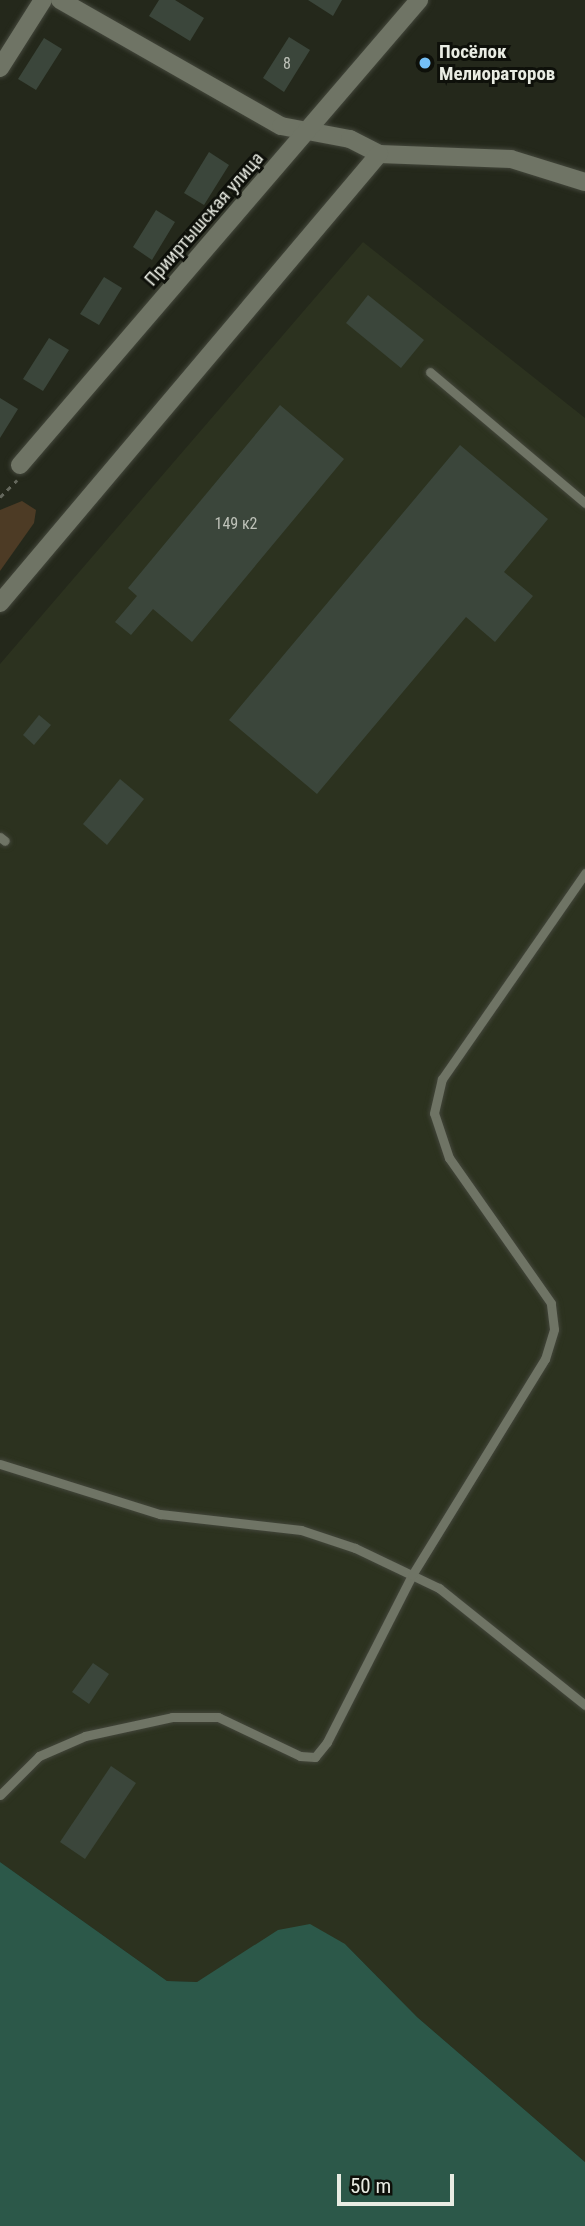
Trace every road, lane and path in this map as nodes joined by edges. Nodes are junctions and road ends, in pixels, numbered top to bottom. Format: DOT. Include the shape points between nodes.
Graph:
graph roads {
  1 [pos="43,0"];
  2 [pos="60,0"];
  3 [pos="419,0"];
  4 [pos="0,68"];
  5 [pos="307,132"];
  6 [pos="379,154"];
  7 [pos="585,182"];
  8 [pos="430,372"];
  9 [pos="20,464"];
  10 [pos="0,497"];
  11 [pos="585,503"];
  12 [pos="0,603"];
  13 [pos="585,873"];
  14 [pos="0,1464"];
  15 [pos="412,1575"];
  16 [pos="585,1705"];
  17 [pos="0,1795"];
  1 -- 4 [label="street"];
  2 -- 5 [label="street" via="241,106"];
  3 -- 5 [label="street, Прииртышская улица"];
  5 -- 6 [label="street" via="350,139"];
  5 -- 9 [label="street, Прииртышская улица"];
  6 -- 7 [label="street" via="511,159"];
  6 -- 12 [label="street"];
  8 -- 11 [label="lane"];
  9 -- 10 [label="path" via="17,480"];
  13 -- 15 [label="lane" via="442,1079 434,1113 449,1158 551,1303 554,1329 545,1359"];
  14 -- 15 [label="lane" via="160,1514 301,1530"];
  15 -- 16 [label="lane" via="468,1610 539,1674"];
  15 -- 17 [label="lane" via="315,1756 218,1717 172,1717 85,1736 39,1756"];
}
